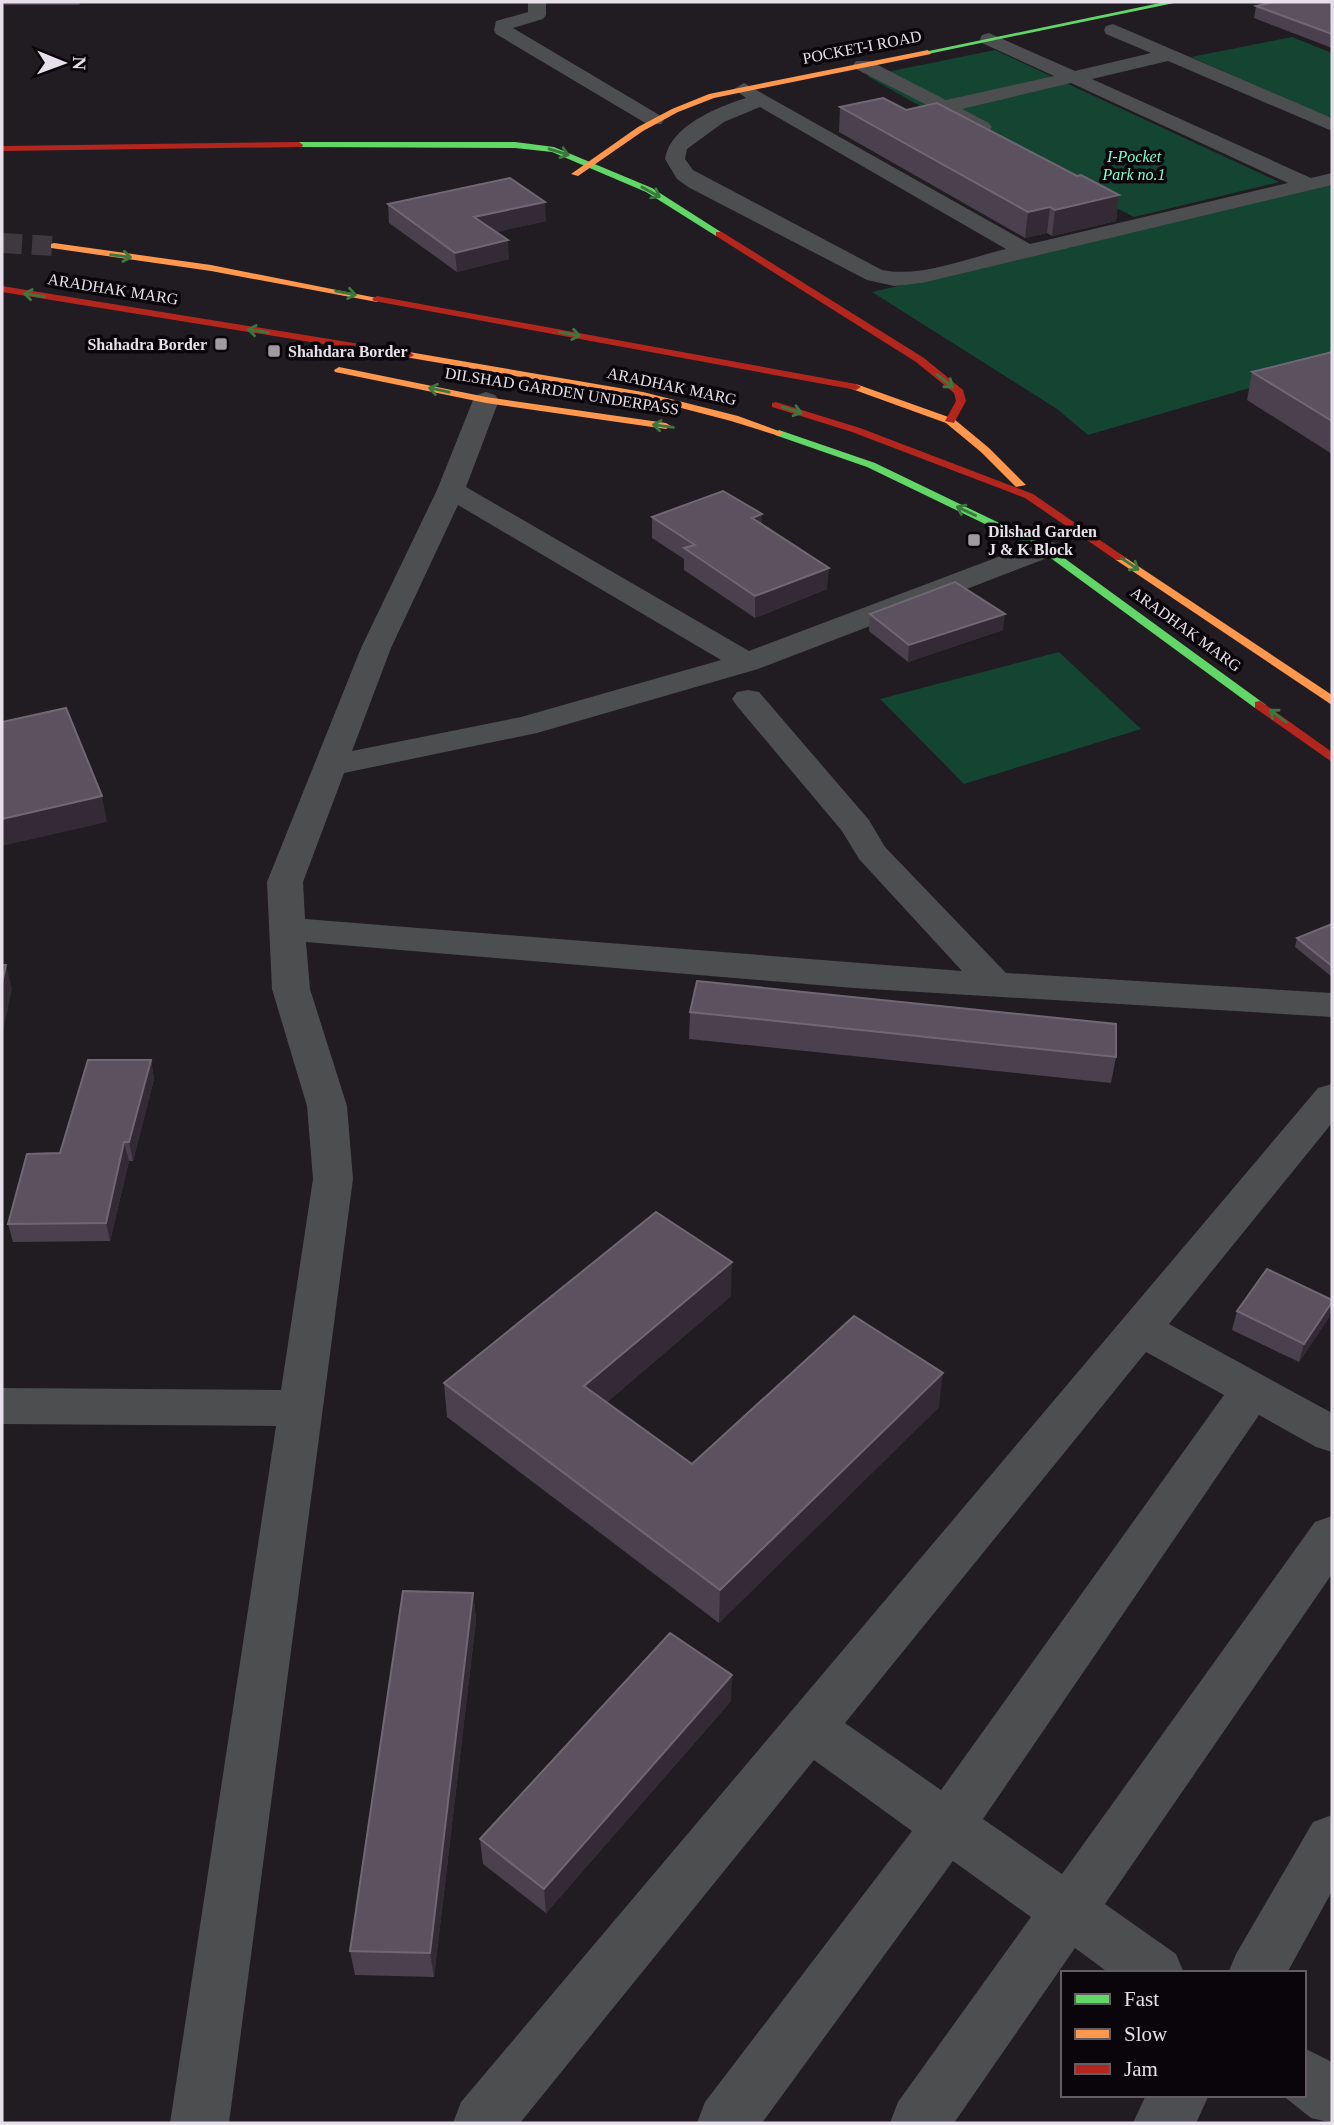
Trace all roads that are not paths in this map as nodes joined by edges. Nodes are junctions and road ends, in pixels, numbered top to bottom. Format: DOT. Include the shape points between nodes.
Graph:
graph roads {
  1 [pos="537,2"];
  2 [pos="1175,2"];
  3 [pos="1113,30"];
  4 [pos="989,39"];
  5 [pos="1168,54"];
  6 [pos="863,65"];
  7 [pos="1074,76"];
  8 [pos="753,94"];
  9 [pos="938,104"];
  10 [pos="907,108"];
  11 [pos="654,120"];
  12 [pos="840,123"];
  13 [pos="1332,125"];
  14 [pos="813,128"];
  15 [pos="1003,138"];
  16 [pos="2,149"];
  17 [pos="2,156"];
  18 [pos="589,162"];
  19 [pos="575,174"];
  20 [pos="1332,179"];
  21 [pos="1310,185"];
  22 [pos="611,192"];
  23 [pos="1136,207"];
  24 [pos="1160,218"];
  25 [pos="710,228"];
  26 [pos="689,235"];
  27 [pos="54,246"];
  28 [pos="1026,251"];
  29 [pos="764,282"];
  30 [pos="2,289"];
  31 [pos="920,360"];
  32 [pos="322,367"];
  33 [pos="888,380"];
  34 [pos="858,387"];
  35 [pos="758,399"];
  36 [pos="485,400"];
  37 [pos="950,421"];
  38 [pos="681,428"];
  39 [pos="734,436"];
  40 [pos="828,450"];
  41 [pos="452,490"];
  42 [pos="1029,496"];
  43 [pos="1045,549"];
  44 [pos="747,662"];
  45 [pos="748,699"];
  46 [pos="1332,701"];
  47 [pos="1332,758"];
  48 [pos="328,766"];
  49 [pos="286,929"];
  50 [pos="995,984"];
  51 [pos="1332,1005"];
  52 [pos="1332,1097"];
  53 [pos="1140,1328"];
  54 [pos="1252,1390"];
  55 [pos="2,1406"];
  56 [pos="302,1408"];
  57 [pos="1332,1434"];
  58 [pos="1332,1536"];
  59 [pos="810,1728"];
  60 [pos="948,1825"];
  61 [pos="1332,1840"];
  62 [pos="1068,1910"];
  63 [pos="1153,1971"];
  64 [pos="1257,1971"];
  65 [pos="1306,2078"];
  66 [pos="1179,2097"];
  67 [pos="1332,2097"];
  68 [pos="199,2123"];
  69 [pos="482,2123"];
  70 [pos="726,2123"];
  71 [pos="919,2123"];
  72 [pos="1162,2123"];
  1 -- 11 [label="street" via="537,15 509,22 503,30"];
  2 -- 4 [label="main road, POCKET-I ROAD"];
  3 -- 5 [label="street"];
  4 -- 6 [label="main road, POCKET-I ROAD"];
  4 -- 7 [label="street"];
  5 -- 7 [label="street"];
  5 -- 13 [label="street"];
  6 -- 8 [label="main road, POCKET-I ROAD"];
  6 -- 9 [label="street"];
  7 -- 9 [label="street"];
  7 -- 21 [label="street"];
  8 -- 11 [label="main road, POCKET-I ROAD" via="688,103"];
  8 -- 14 [label="street"];
  8 -- 28 [label="street" via="708,121 677,147 676,159 695,182 875,275 894,279"];
  9 -- 10 [label="street"];
  9 -- 15 [label="street"];
  11 -- 18 [label="main road, POCKET-I ROAD"];
  12 -- 14 [label="street"];
  14 -- 28 [label="street"];
  16 -- 18 [label="main road, one-way" via="515,145 554,149"];
  17 -- 19 [label="main road" via="507,155"];
  18 -- 19 [label="main road, POCKET-I ROAD"];
  18 -- 25 [label="main road, one-way" via="649,190"];
  19 -- 22 [label="main road"];
  20 -- 21 [label="street"];
  21 -- 24 [label="street"];
  23 -- 24 [label="street"];
  24 -- 28 [label="street"];
  25 -- 26 [label="main road"];
  25 -- 31 [label="main road"];
  27 -- 34 [label="main road, one-way" via="211,268"];
  29 -- 31 [label="main road" via="897,364"];
  40 -- 30 [label="main road, ARADHAK MARG, one-way" via="726,414 549,377"];
  31 -- 37 [label="main road, one-way" via="959,392 961,401"];
  36 -- 32 [label="main road, DILSHAD GARDEN UNDERPASS, one-way"];
  33 -- 34 [label="main road"];
  34 -- 37 [label="main road, ARADHAK MARG"];
  35 -- 42 [label="main road, ARADHAK MARG, one-way" via="856,430"];
  38 -- 36 [label="main road, DILSHAD GARDEN UNDERPASS, one-way"];
  36 -- 41 [label="street"];
  37 -- 42 [label="main road, ARADHAK MARG"];
  39 -- 40 [label="main road"];
  43 -- 40 [label="main road, ARADHAK MARG, one-way" via="871,465"];
  41 -- 44 [label="street"];
  41 -- 48 [label="street" via="376,648"];
  42 -- 46 [label="main road, ARADHAK MARG, one-way"];
  43 -- 44 [label="street"];
  47 -- 43 [label="main road, ARADHAK MARG, one-way"];
  44 -- 48 [label="street" via="526,726"];
  45 -- 50 [label="street" via="858,827 872,852"];
  48 -- 49 [label="street" via="285,882"];
  49 -- 50 [label="street"];
  49 -- 56 [label="street" via="291,989 327,1106 332,1179"];
  50 -- 51 [label="street"];
  52 -- 53 [label="street"];
  53 -- 54 [label="street"];
  53 -- 59 [label="street"];
  54 -- 57 [label="street"];
  54 -- 60 [label="street"];
  55 -- 56 [label="street"];
  56 -- 68 [label="street"];
  58 -- 62 [label="street"];
  59 -- 60 [label="street"];
  59 -- 69 [label="street"];
  60 -- 62 [label="street"];
  60 -- 70 [label="street"];
  61 -- 64 [label="street"];
  62 -- 63 [label="street"];
  62 -- 71 [label="street"];
  65 -- 67 [label="street"];
  66 -- 72 [label="street"];
}
